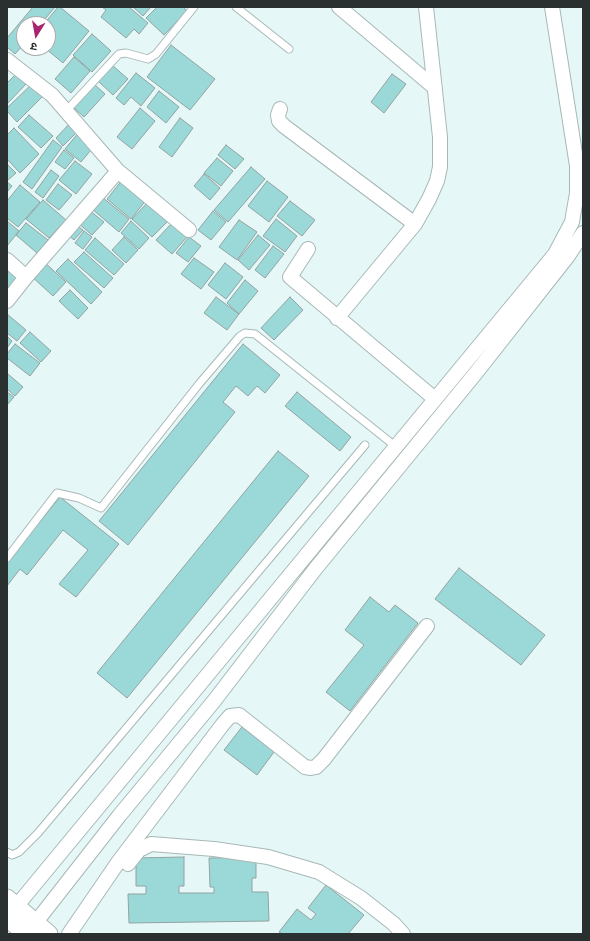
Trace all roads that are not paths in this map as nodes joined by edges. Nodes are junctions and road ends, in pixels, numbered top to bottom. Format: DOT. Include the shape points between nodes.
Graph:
graph roads {
  1 [pos="194,7"];
  2 [pos="236,7"];
  3 [pos="339,7"];
  4 [pos="426,7"];
  5 [pos="552,7"];
  6 [pos="289,49"];
  7 [pos="7,60"];
  8 [pos="435,88"];
  9 [pos="280,109"];
  10 [pos="66,112"];
  11 [pos="580,166"];
  12 [pos="118,171"];
  13 [pos="415,224"];
  14 [pos="189,230"];
  15 [pos="583,233"];
  16 [pos="308,249"];
  17 [pos="7,260"];
  18 [pos="26,277"];
  19 [pos="7,301"];
  20 [pos="337,318"];
  21 [pos="434,399"];
  22 [pos="365,445"];
  23 [pos="396,446"];
  24 [pos="7,558"];
  25 [pos="427,626"];
  26 [pos="7,852"];
  27 [pos="9,910"];
  28 [pos="30,930"];
  29 [pos="49,934"];
  30 [pos="69,934"];
  31 [pos="81,934"];
  32 [pos="403,934"];
  1 -- 10 [label="lane" via="156,54 148,59 126,53 119,54"];
  2 -- 6 [label="lane"];
  3 -- 8 [label="street"];
  4 -- 8 [label="street"];
  5 -- 11 [label="street"];
  7 -- 10 [label="street" via="52,95"];
  8 -- 13 [label="street" via="440,166 432,193"];
  9 -- 13 [label="street" via="279,121 284,126"];
  10 -- 12 [label="street"];
  11 -- 21 [label="street" via="572,222 555,254"];
  12 -- 14 [label="street"];
  12 -- 18 [label="street"];
  13 -- 20 [label="street"];
  15 -- 28 [label="street" via="568,256 475,374 316,568 214,701 119,816"];
  16 -- 20 [label="street" via="290,277"];
  17 -- 18 [label="street"];
  18 -- 19 [label="street"];
  20 -- 21 [label="street"];
  21 -- 23 [label="street"];
  22 -- 26 [label="lane" via="38,833 19,852 12,855"];
  23 -- 24 [label="lane" via="255,334 245,333 200,384 101,508 79,498 57,493"];
  23 -- 27 [label="street"];
  25 -- 30 [label="street" via="316,767 305,767 239,715 230,716 119,861"];
  27 -- 28 [label="street"];
  28 -- 29 [label="street"];
  31 -- 32 [label="street" via="116,878 139,850 151,844 268,857 320,872 361,898"];
}
